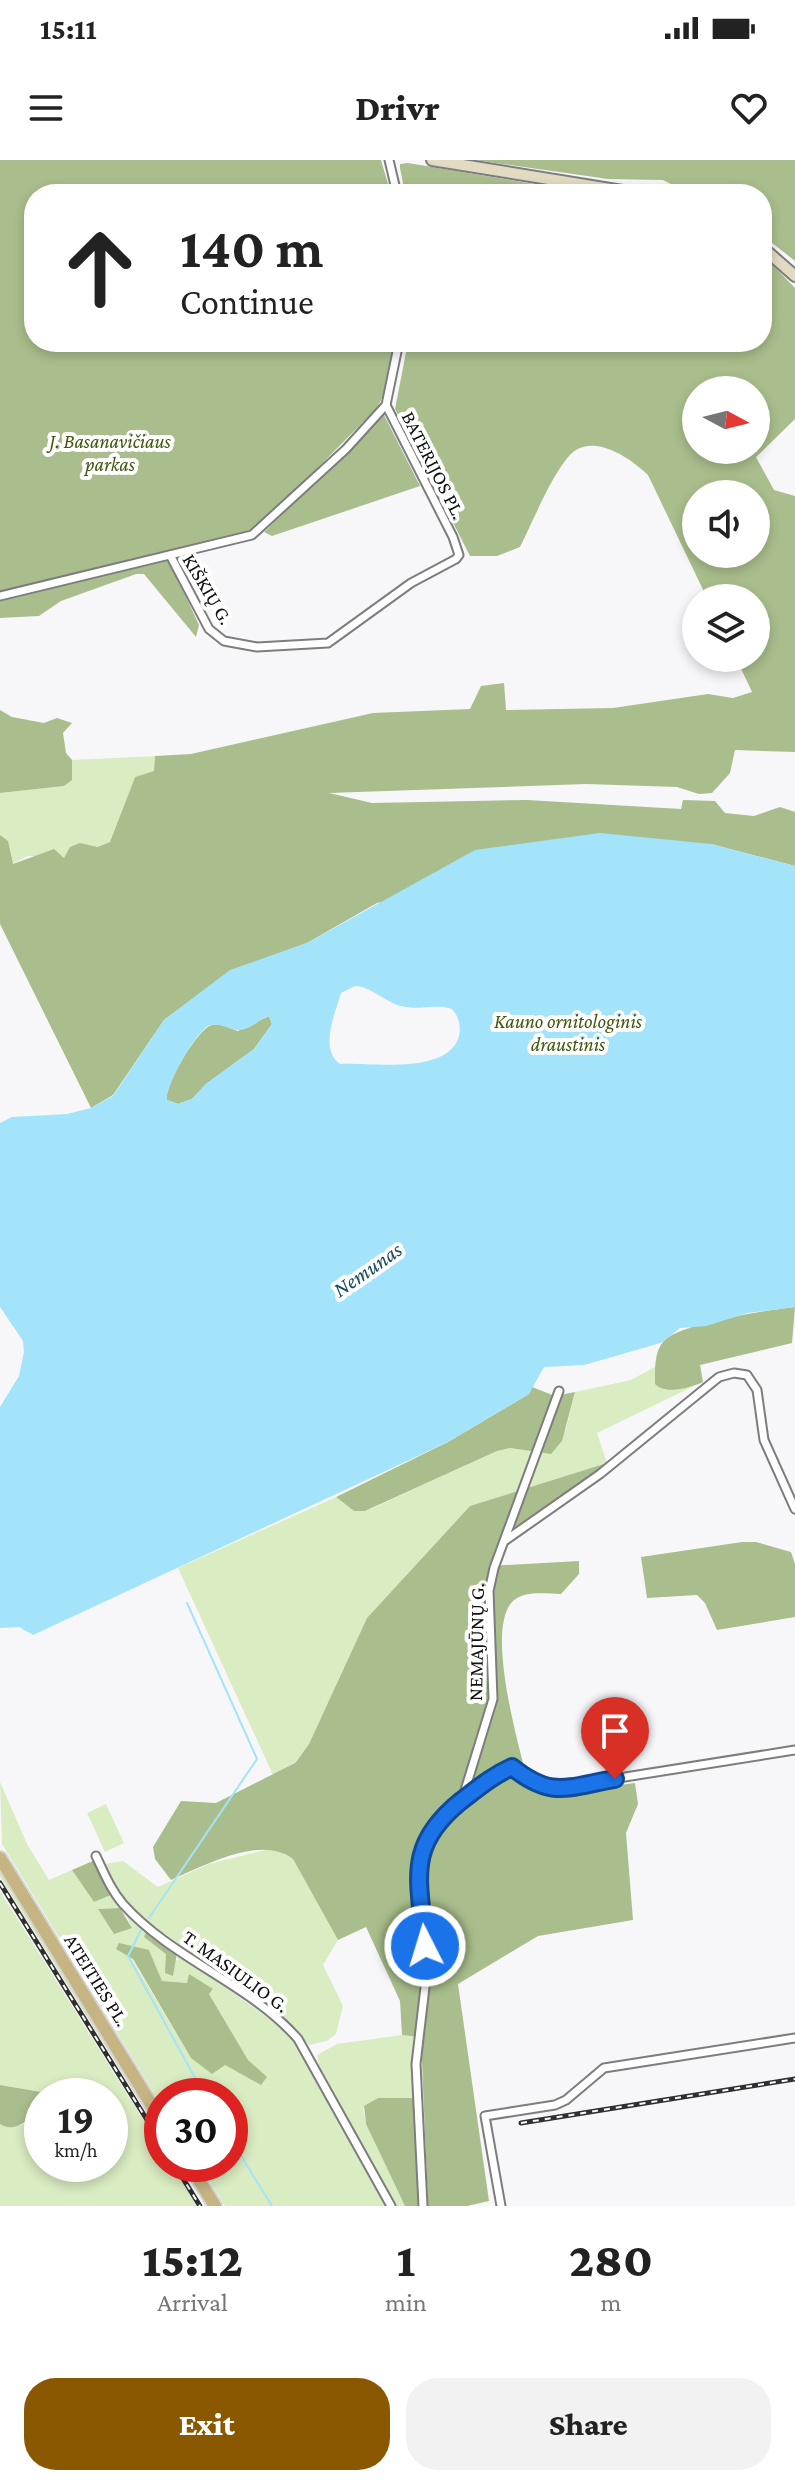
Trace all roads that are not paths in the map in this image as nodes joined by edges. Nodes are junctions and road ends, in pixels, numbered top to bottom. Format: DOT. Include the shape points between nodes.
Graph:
graph roads {
  1 [pos="389,160"];
  2 [pos="432,160"];
  3 [pos="395,184"];
  4 [pos="580,184"];
  5 [pos="772,256"];
  6 [pos="795,276"];
  7 [pos="397,352"];
  8 [pos="386,405"];
  9 [pos="170,555"];
  10 [pos="459,555"];
  11 [pos="0,596"];
  12 [pos="559,1391"];
  13 [pos="795,1509"];
  14 [pos="506,1540"];
  15 [pos="795,1750"];
  16 [pos="462,1800"];
  17 [pos="96,1856"];
  18 [pos="0,1858"];
  19 [pos="795,2038"];
  20 [pos="144,2093"];
  21 [pos="200,2182"];
  22 [pos="215,2206"];
  23 [pos="391,2206"];
  24 [pos="423,2206"];
  25 [pos="501,2206"];
  1 -- 3 [label="street"];
  2 -- 4 [label="street"];
  5 -- 6 [label="street"];
  7 -- 8 [label="street, BATERIJOS PL."];
  8 -- 9 [label="street" via="262,529"];
  8 -- 10 [label="street, BATERIJOS PL."];
  9 -- 10 [label="street, KIŠKIŲ G." via="209,629 224,641 257,647 328,643"];
  9 -- 11 [label="street, KIŠKIŲ G."];
  12 -- 14 [label="street, NEMAJŪNŲ G."];
  13 -- 14 [label="street" via="764,1440 757,1390 747,1375 734,1373 719,1377 600,1474"];
  14 -- 16 [label="street, NEMAJŪNŲ G." via="489,1591 491,1710"];
  15 -- 16 [label="street" via="549,1788 533,1784 512,1767"];
  16 -- 24 [label="street, NEMAJŪNŲ G." via="431,1830 420,1854 427,1970 416,2064"];
  17 -- 23 [label="street, T. MASIULIO G." via="109,1884 133,1914 298,2039"];
  18 -- 20 [label="main road, ATEITIES PL."];
  19 -- 25 [label="street" via="604,2068 555,2105 485,2116"];
  21 -- 22 [label="main road"];
}
